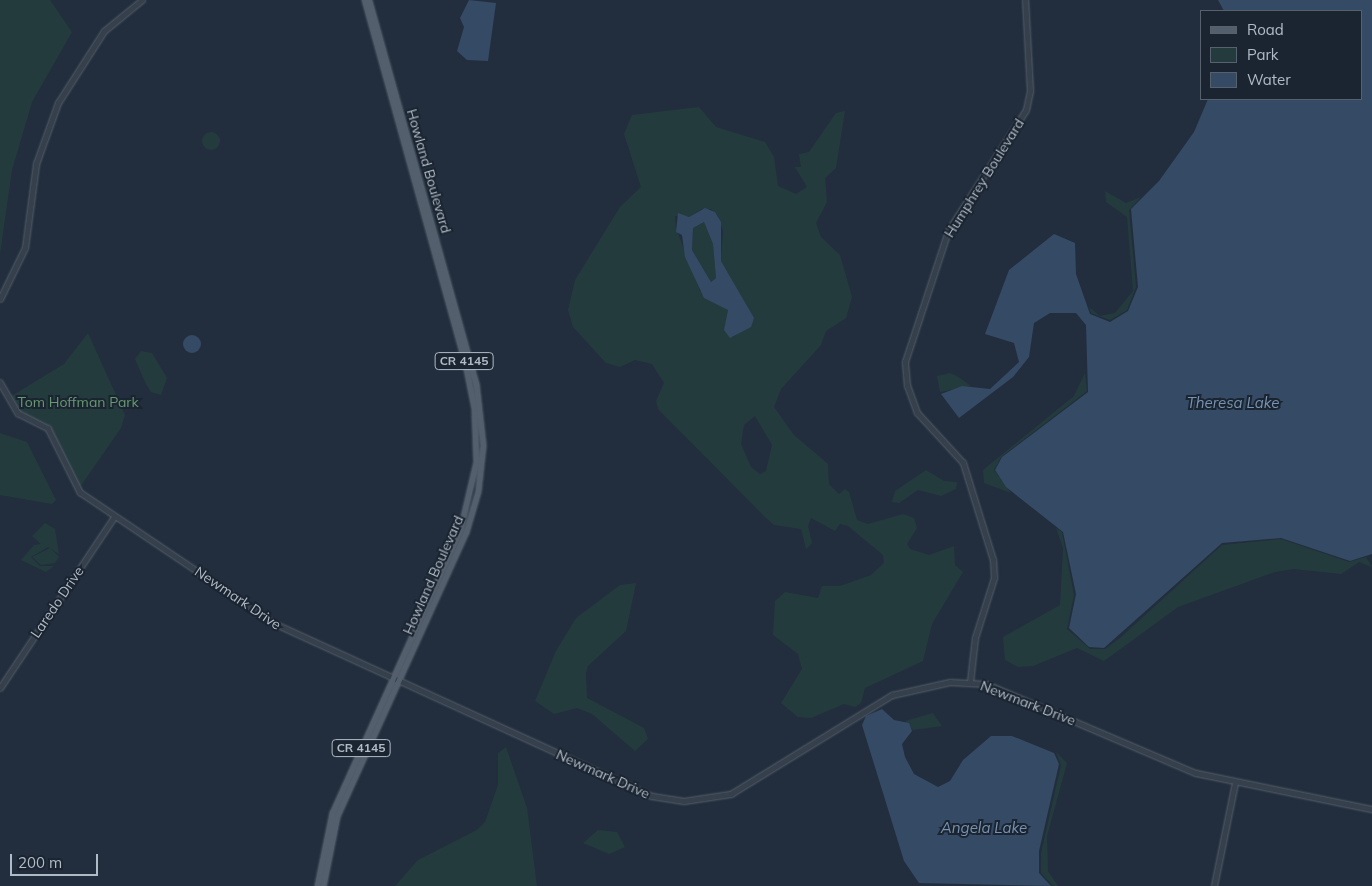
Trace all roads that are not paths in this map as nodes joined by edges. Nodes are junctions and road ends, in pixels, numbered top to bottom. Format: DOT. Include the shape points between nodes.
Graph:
graph roads {
  1 [pos="142,0"];
  2 [pos="364,0"];
  3 [pos="369,0"];
  4 [pos="1025,0"];
  5 [pos="376,47"];
  6 [pos="385,54"];
  7 [pos="0,299"];
  8 [pos="0,382"];
  9 [pos="472,395"];
  10 [pos="481,402"];
  11 [pos="474,408"];
  12 [pos="481,413"];
  13 [pos="114,517"];
  14 [pos="395,680"];
  15 [pos="970,682"];
  16 [pos="0,688"];
  17 [pos="1235,783"];
  18 [pos="1372,809"];
  19 [pos="317,886"];
  20 [pos="323,886"];
  21 [pos="1214,886"];
  1 -- 7 [label="street" via="104,31 58,103 36,164 25,248"];
  2 -- 5 [label="main road, Howland Boulevard / CR 4145"];
  3 -- 6 [label="main road, Howland Boulevard / CR 4145"];
  4 -- 15 [label="street, Humphrey Boulevard" via="1030,91 1026,110 948,231 905,362 908,392 917,413 963,464 993,560 994,578 975,638"];
  5 -- 6 [label="main road"];
  5 -- 9 [label="main road, Howland Boulevard / CR 4145"];
  6 -- 10 [label="main road, Howland Boulevard / CR 4145"];
  8 -- 13 [label="street, Newmark Drive" via="18,413 48,428 80,492"];
  9 -- 10 [label="main road"];
  9 -- 11 [label="main road, Howland Boulevard / CR 4145"];
  10 -- 12 [label="main road, Howland Boulevard / CR 4145"];
  11 -- 12 [label="main road"];
  11 -- 14 [label="main road, Howland Boulevard / CR 4145" via="476,462 466,515"];
  12 -- 14 [label="main road, Howland Boulevard / CR 4145" via="482,462 471,516"];
  13 -- 14 [label="street, Newmark Drive" via="285,630"];
  13 -- 16 [label="street, Laredo Drive"];
  14 -- 15 [label="street, Newmark Drive" via="637,791 684,801 720,798 748,786 902,691 938,682"];
  14 -- 19 [label="main road, Howland Boulevard / CR 4145" via="332,813"];
  14 -- 20 [label="main road, Howland Boulevard / CR 4145" via="335,822"];
  15 -- 17 [label="street, Newmark Drive" via="1020,697 1196,773"];
  17 -- 18 [label="street, Newmark Drive"];
  17 -- 21 [label="street"];
}
